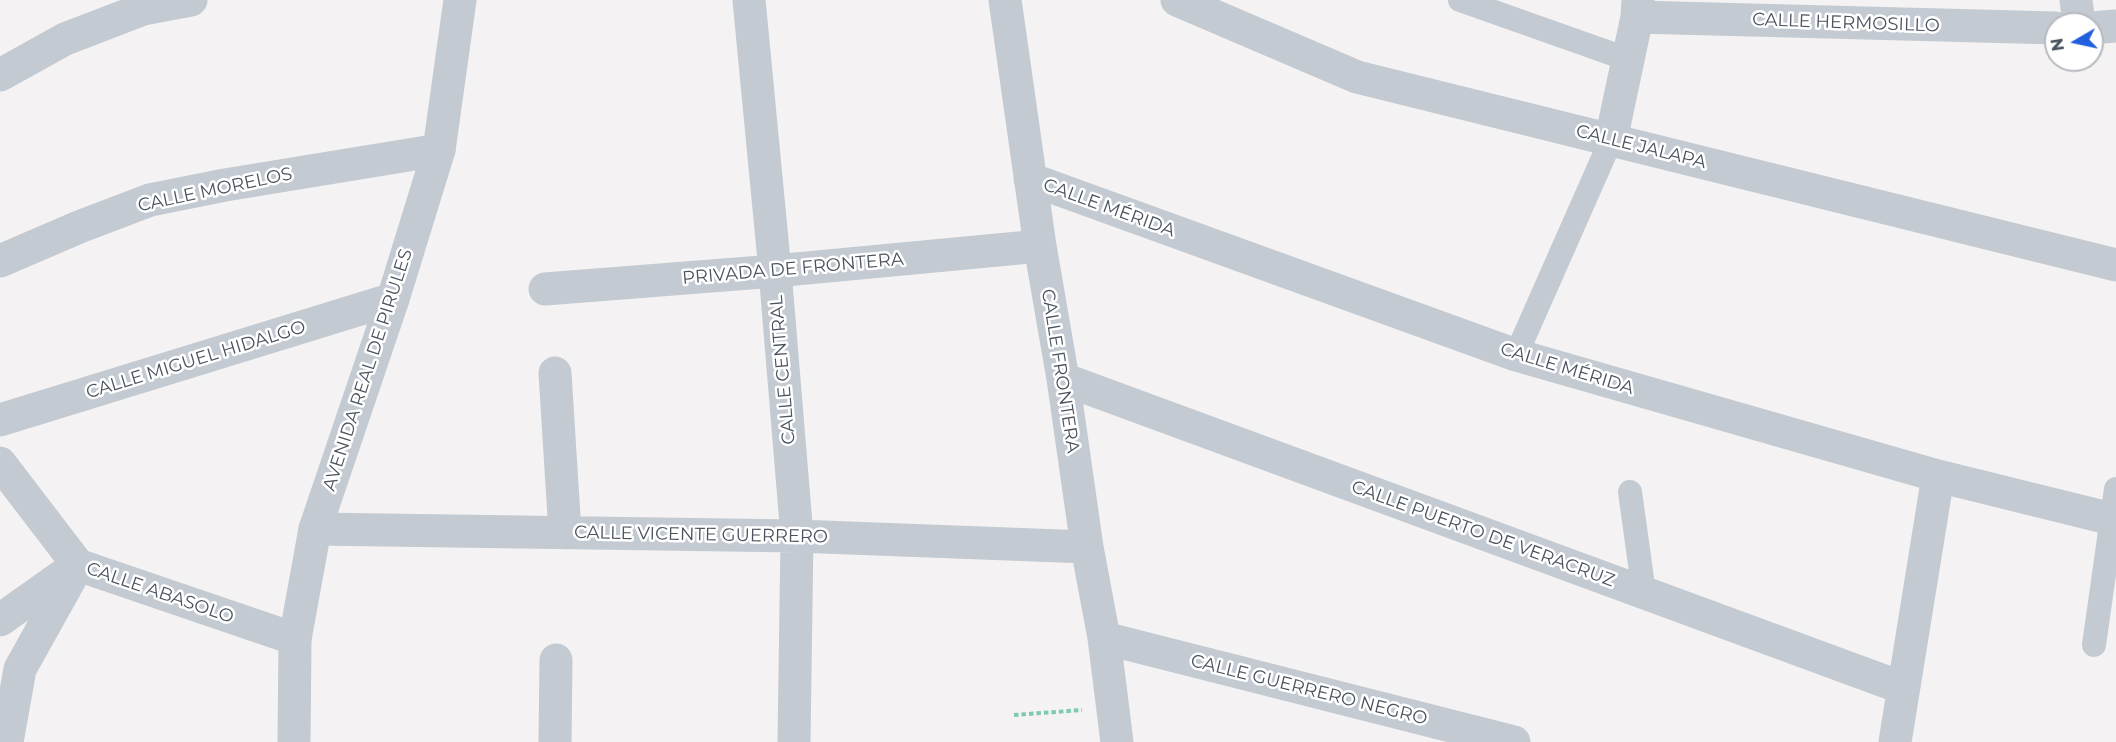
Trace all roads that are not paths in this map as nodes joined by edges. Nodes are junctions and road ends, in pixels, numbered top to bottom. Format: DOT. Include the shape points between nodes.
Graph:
graph roads {
  1 [pos="191,0"];
  2 [pos="460,0"];
  3 [pos="749,0"];
  4 [pos="1005,0"];
  5 [pos="1177,0"];
  6 [pos="1461,0"];
  7 [pos="1637,8"];
  8 [pos="2044,27"];
  9 [pos="1627,59"];
  10 [pos="0,75"];
  11 [pos="1611,140"];
  12 [pos="439,150"];
  13 [pos="1030,179"];
  14 [pos="1040,246"];
  15 [pos="0,261"];
  16 [pos="2116,265"];
  17 [pos="775,271"];
  18 [pos="545,289"];
  19 [pos="393,299"];
  20 [pos="1516,356"];
  21 [pos="555,373"];
  22 [pos="1063,379"];
  23 [pos="0,420"];
  24 [pos="0,463"];
  25 [pos="1938,476"];
  26 [pos="1630,492"];
  27 [pos="2114,509"];
  28 [pos="315,529"];
  29 [pos="565,533"];
  30 [pos="797,536"];
  31 [pos="1087,547"];
  32 [pos="78,565"];
  33 [pos="1644,593"];
  34 [pos="0,620"];
  35 [pos="1104,638"];
  36 [pos="296,639"];
  37 [pos="2094,645"];
  38 [pos="556,660"];
  39 [pos="1903,688"];
  40 [pos="7,742"];
  41 [pos="294,742"];
  42 [pos="555,742"];
  43 [pos="794,742"];
  44 [pos="1117,742"];
  45 [pos="1514,742"];
  46 [pos="1895,742"];
  1 -- 10 [label="street" via="143,9 65,39"];
  2 -- 12 [label="street, AVENIDA REAL DE PIRULES"];
  3 -- 17 [label="street, CALLE CENTRAL"];
  4 -- 13 [label="street, CALLE FRONTERA"];
  5 -- 11 [label="street, CALLE JALAPA" via="1357,77"];
  6 -- 9 [label="street"];
  7 -- 8 [label="street, CALLE HERMOSILLO"];
  7 -- 9 [label="street"];
  9 -- 11 [label="street"];
  11 -- 16 [label="street, CALLE JALAPA"];
  11 -- 20 [label="street"];
  12 -- 15 [label="street, CALLE MORELOS" via="150,200"];
  12 -- 19 [label="street, AVENIDA REAL DE PIRULES"];
  13 -- 14 [label="street, CALLE FRONTERA"];
  13 -- 20 [label="street, CALLE MÉRIDA"];
  14 -- 17 [label="street, PRIVADA DE FRONTERA"];
  14 -- 22 [label="street, CALLE FRONTERA"];
  17 -- 18 [label="street, PRIVADA DE FRONTERA"];
  17 -- 30 [label="street, CALLE CENTRAL"];
  19 -- 23 [label="street, CALLE MIGUEL HIDALGO"];
  19 -- 28 [label="street, AVENIDA REAL DE PIRULES"];
  20 -- 25 [label="street, CALLE MÉRIDA"];
  21 -- 29 [label="street"];
  22 -- 31 [label="street, CALLE FRONTERA"];
  22 -- 33 [label="street, CALLE PUERTO DE VERACRUZ"];
  24 -- 32 [label="street, CALLE ABASOLO"];
  25 -- 27 [label="street, CALLE MÉRIDA"];
  25 -- 39 [label="street"];
  26 -- 33 [label="street"];
  27 -- 37 [label="street"];
  28 -- 29 [label="street, CALLE VICENTE GUERRERO"];
  28 -- 36 [label="street, AVENIDA REAL DE PIRULES"];
  29 -- 30 [label="street, CALLE VICENTE GUERRERO"];
  30 -- 31 [label="street, CALLE VICENTE GUERRERO"];
  30 -- 43 [label="street, CALLE CENTRAL"];
  31 -- 35 [label="street, CALLE FRONTERA"];
  32 -- 34 [label="street"];
  32 -- 36 [label="street, CALLE ABASOLO"];
  32 -- 40 [label="street" via="20,669"];
  33 -- 39 [label="street, CALLE PUERTO DE VERACRUZ"];
  35 -- 44 [label="street, CALLE FRONTERA"];
  35 -- 45 [label="street, CALLE GUERRERO NEGRO"];
  36 -- 41 [label="street, AVENIDA REAL DE PIRULES"];
  38 -- 42 [label="street"];
  39 -- 46 [label="street"];
}
